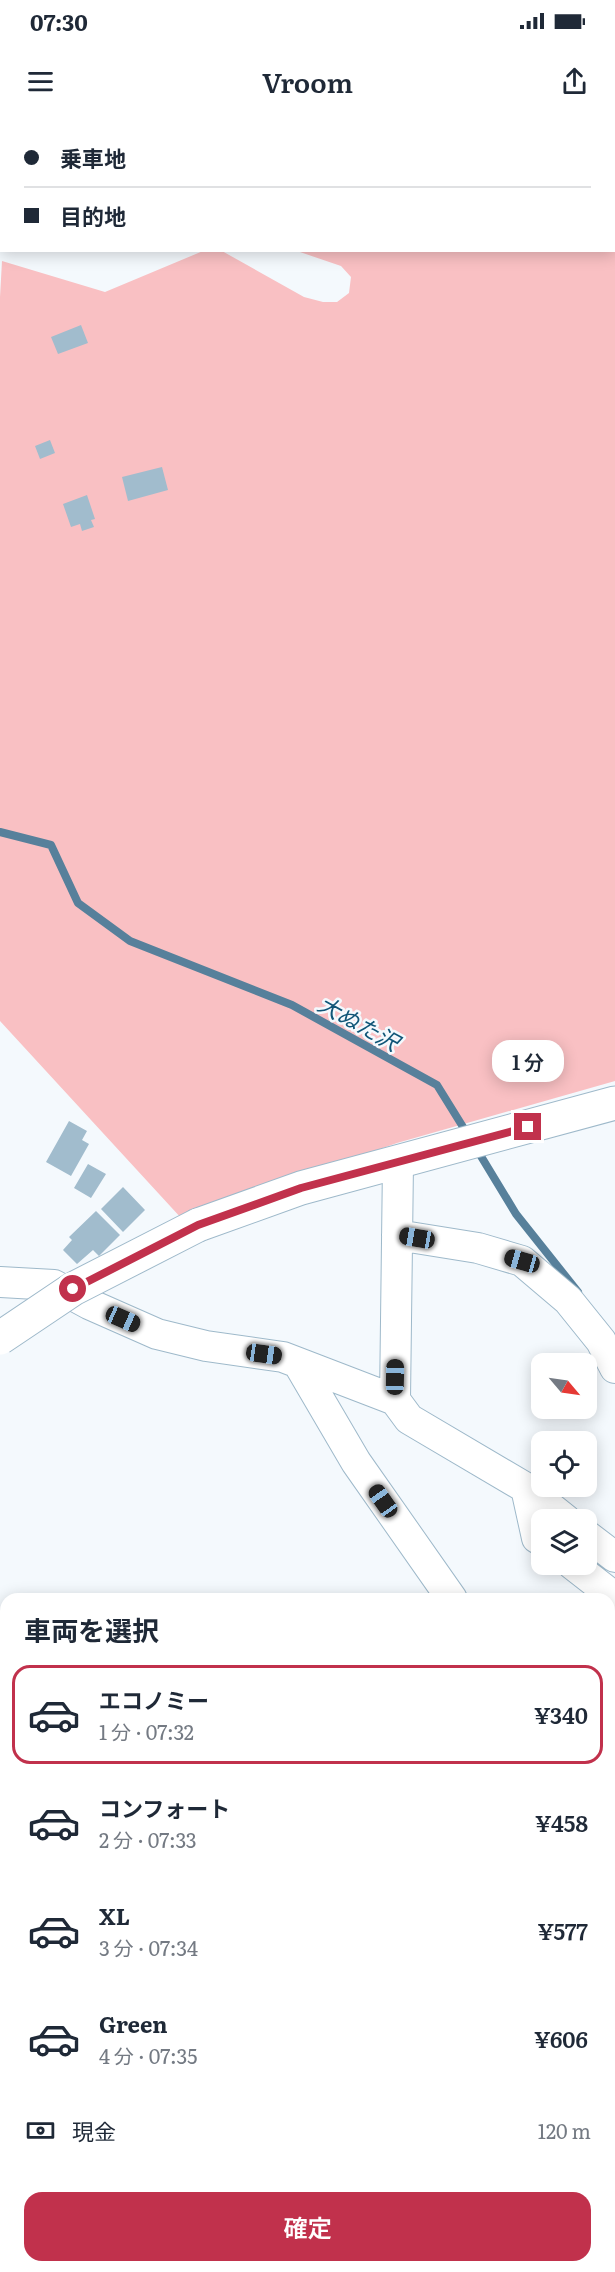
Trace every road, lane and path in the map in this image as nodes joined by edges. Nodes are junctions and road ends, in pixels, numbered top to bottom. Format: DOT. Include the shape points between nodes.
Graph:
graph roads {
  1 [pos="615,1103"];
  2 [pos="398,1163"];
  3 [pos="397,1235"];
  4 [pos="0,1282"];
  5 [pos="0,1338"];
  6 [pos="298,1363"];
  7 [pos="615,1368"];
  8 [pos="395,1400"];
  9 [pos="526,1488"];
  10 [pos="552,1509"];
  11 [pos="531,1511"];
  12 [pos="597,1543"];
  13 [pos="615,1557"];
  14 [pos="586,1575"];
  15 [pos="448,1593"];
  16 [pos="609,1593"];
  1 -- 2 [label="street"];
  2 -- 3 [label="street"];
  2 -- 5 [label="street, bridge" via="301,1188 198,1225 73,1289"];
  3 -- 7 [label="street" via="478,1248 522,1261 568,1300 601,1341"];
  3 -- 8 [label="street"];
  4 -- 6 [label="street" via="54,1285 157,1334"];
  6 -- 8 [label="street"];
  6 -- 15 [label="street" via="356,1462"];
  8 -- 9 [label="street" via="409,1419"];
  9 -- 10 [label="street"];
  9 -- 11 [label="street"];
  12 -- 13 [label="street"];
  14 -- 16 [label="street"];
}
